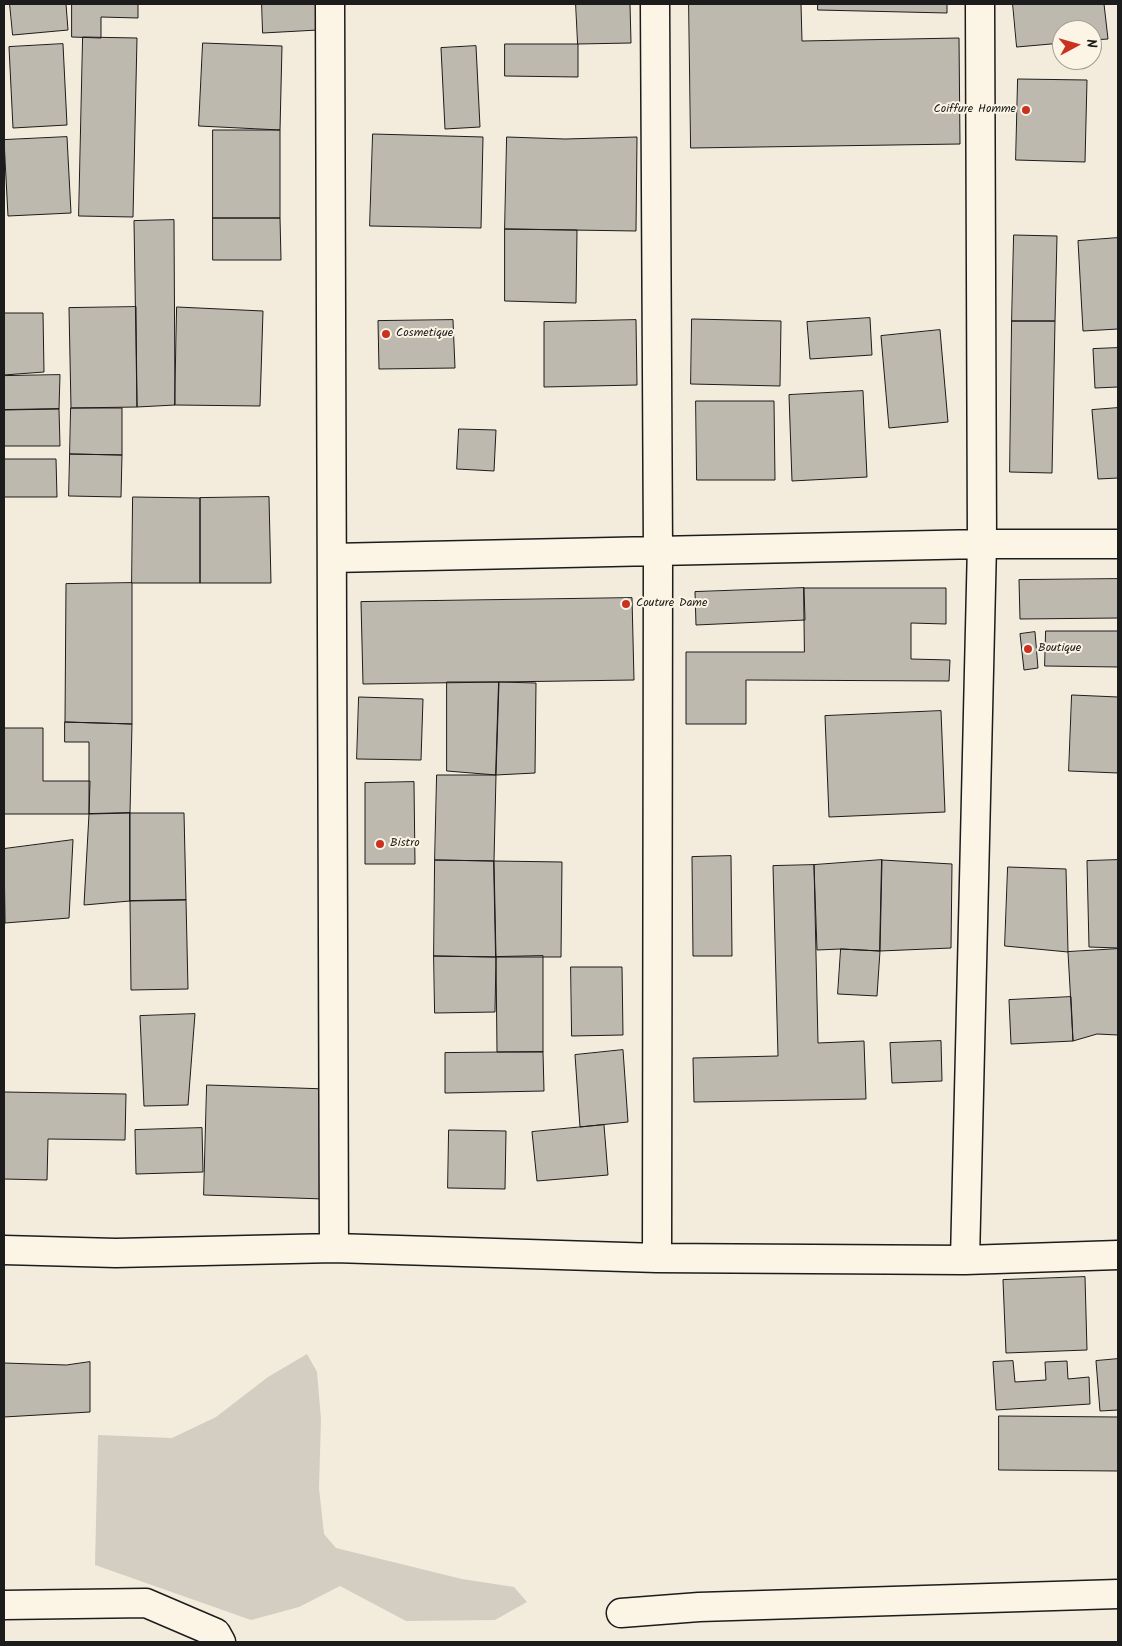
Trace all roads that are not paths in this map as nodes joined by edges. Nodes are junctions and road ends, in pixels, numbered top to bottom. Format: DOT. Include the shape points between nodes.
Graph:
graph roads {
  1 [pos="330,4"];
  2 [pos="654,4"];
  3 [pos="980,4"];
  4 [pos="982,544"];
  5 [pos="1118,544"];
  6 [pos="658,552"];
  7 [pos="332,558"];
  8 [pos="334,1248"];
  9 [pos="4,1250"];
  10 [pos="1118,1255"];
  11 [pos="657,1258"];
  12 [pos="965,1260"];
  13 [pos="1118,1594"];
  14 [pos="4,1605"];
  15 [pos="620,1612"];
  16 [pos="221,1642"];
  1 -- 7 [label="street"];
  2 -- 6 [label="street"];
  3 -- 4 [label="street"];
  4 -- 5 [label="street"];
  4 -- 6 [label="street"];
  4 -- 12 [label="street"];
  6 -- 7 [label="street"];
  6 -- 11 [label="street"];
  7 -- 8 [label="street"];
  8 -- 9 [label="street" via="116,1253"];
  8 -- 11 [label="street"];
  10 -- 12 [label="street"];
  11 -- 12 [label="street"];
  13 -- 15 [label="street" via="709,1606"];
  14 -- 16 [label="street" via="146,1603 216,1633"];
}
